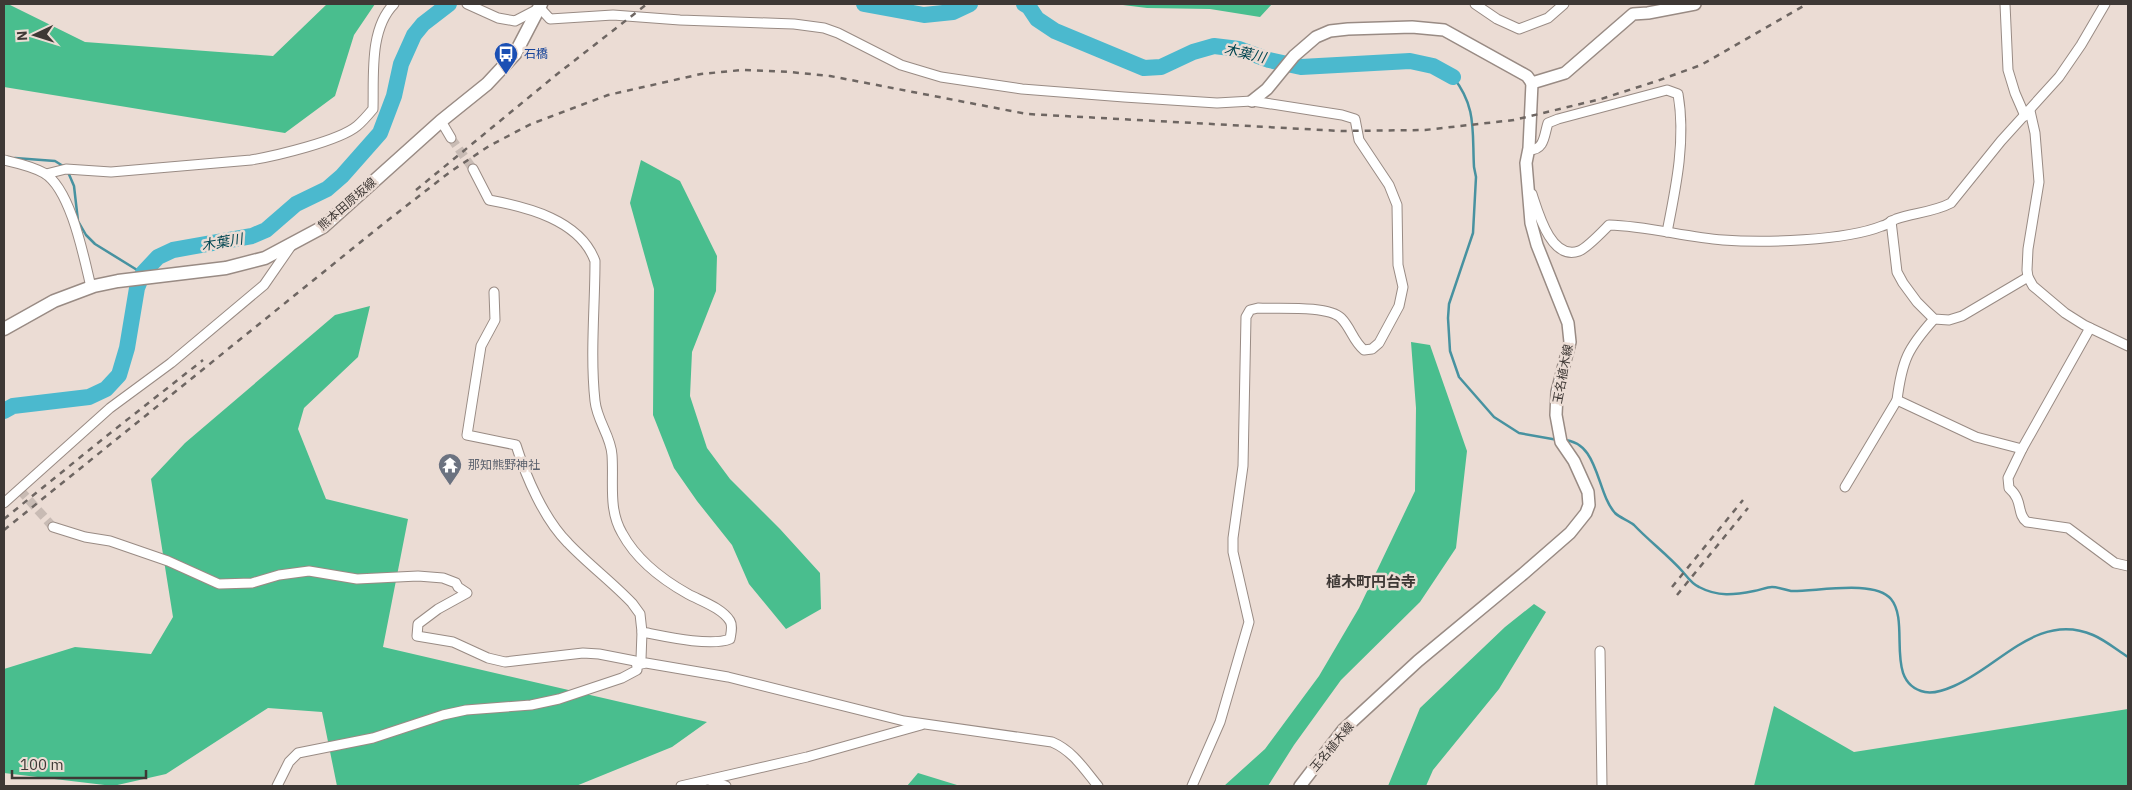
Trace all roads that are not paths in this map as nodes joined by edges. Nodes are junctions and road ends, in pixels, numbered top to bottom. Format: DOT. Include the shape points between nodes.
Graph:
graph roads {
  1 [pos="394,4"];
  2 [pos="468,4"];
  3 [pos="1475,4"];
  4 [pos="1564,4"];
  5 [pos="1695,4"];
  6 [pos="2005,4"];
  7 [pos="2105,4"];
  8 [pos="541,6"];
  9 [pos="1633,9"];
  10 [pos="1532,84"];
  11 [pos="1252,100"];
  12 [pos="2027,113"];
  13 [pos="441,121"];
  14 [pos="451,138"];
  15 [pos="1529,150"];
  16 [pos="4,160"];
  17 [pos="473,169"];
  18 [pos="46,174"];
  19 [pos="1527,182"];
  20 [pos="1891,221"];
  21 [pos="1668,232"];
  22 [pos="292,245"];
  23 [pos="2028,277"];
  24 [pos="91,287"];
  25 [pos="494,292"];
  26 [pos="1934,318"];
  27 [pos="2090,328"];
  28 [pos="4,329"];
  29 [pos="2128,346"];
  30 [pos="1896,400"];
  31 [pos="2022,449"];
  32 [pos="1845,487"];
  33 [pos="4,503"];
  34 [pos="53,527"];
  35 [pos="2128,566"];
  36 [pos="642,632"];
  37 [pos="1600,651"];
  38 [pos="637,665"];
  39 [pos="924,724"];
  40 [pos="708,780"];
  41 [pos="277,786"];
  42 [pos="681,786"];
  43 [pos="726,786"];
  44 [pos="1098,786"];
  45 [pos="1192,786"];
  46 [pos="1300,786"];
  47 [pos="1602,786"];
  1 -- 18 [label="street" via="381,25 376,50 373,109 356,127 339,136 251,160 111,172 66,169"];
  2 -- 8 [label="street" via="498,18 515,21"];
  3 -- 4 [label="street" via="1519,29 1548,18"];
  5 -- 9 [label="main road" via="1648,13"];
  6 -- 12 [label="street" via="2008,70 2015,94"];
  7 -- 12 [label="street" via="2060,77"];
  8 -- 11 [label="street" via="550,19 613,15 824,28 901,65 941,77 1022,88 1217,103"];
  8 -- 13 [label="main road, 熊本田原坂線" via="516,54 487,84"];
  9 -- 10 [label="main road" via="1565,73"];
  10 -- 11 [label="main road" via="1527,76 1444,30 1412,27 1348,29 1316,37 1294,56 1267,89"];
  10 -- 15 [label="main road, 玉名植木線"];
  11 -- 45 [label="street" via="1355,120 1359,140 1397,205 1398,265 1402,287 1398,306 1379,343 1372,349 1364,350 1340,316 1326,311 1258,308 1250,310 1246,317 1243,466 1233,552 1249,622 1220,722"];
  12 -- 20 [label="street" via="1950,203"];
  12 -- 23 [label="street" via="2035,133 2039,182 2028,250"];
  13 -- 14 [label="street"];
  13 -- 22 [label="main road, 熊本田原坂線" via="323,227"];
  15 -- 19 [label="main road, 玉名植木線"];
  15 -- 21 [label="street" via="1543,144 1548,123 1558,118 1668,90 1678,94 1681,142"];
  16 -- 18 [label="street"];
  17 -- 36 [label="street" via="489,200 529,210 566,226 591,252 594,261 595,400 612,454 614,515 622,534 650,567 718,611 730,621 732,630 730,639 725,641 699,641"];
  18 -- 24 [label="street" via="58,188 75,224"];
  19 -- 21 [label="street" via="1543,228 1567,252 1580,251 1609,225"];
  19 -- 46 [label="main road, 玉名植木線" via="1531,223 1537,244 1568,324 1570,342 1559,384 1556,415 1561,442 1588,492 1586,513 1570,533 1418,661 1343,730"];
  20 -- 21 [label="street" via="1844,236 1783,240 1723,240"];
  20 -- 26 [label="street" via="1897,272 1917,302"];
  22 -- 24 [label="main road, 熊本田原坂線" via="265,258 226,268"];
  22 -- 33 [label="street" via="264,285 110,408"];
  23 -- 26 [label="street" via="1962,316 1950,320"];
  23 -- 27 [label="street" via="2033,286 2065,313"];
  24 -- 28 [label="main road, 熊本田原坂線" via="54,302"];
  25 -- 36 [label="street" via="495,320 481,346 467,434 516,445 524,471 542,507 566,542 632,603 640,614"];
  26 -- 30 [label="street" via="1908,351"];
  27 -- 29 [label="street"];
  27 -- 31 [label="street"];
  30 -- 31 [label="street" via="1976,437"];
  30 -- 32 [label="street"];
  31 -- 35 [label="street" via="2008,478 2009,488 2017,495 2022,518 2027,522 2068,528 2115,563"];
  34 -- 38 [label="street" via="110,541 168,561 219,584 252,583 279,574 309,571 357,579 443,578 456,583 467,593 418,624 417,636 453,642 505,662 583,653 635,661"];
  36 -- 38 [label="street" via="641,659"];
  37 -- 47 [label="street"];
  38 -- 39 [label="street" via="646,663 728,677"];
  38 -- 41 [label="street" via="634,673 559,699 531,705 466,710 373,738 298,753 289,762"];
  39 -- 40 [label="street" via="807,757"];
  39 -- 44 [label="street" via="1052,742 1072,755"];
  40 -- 42 [label="street"];
  40 -- 43 [label="street"];
}
